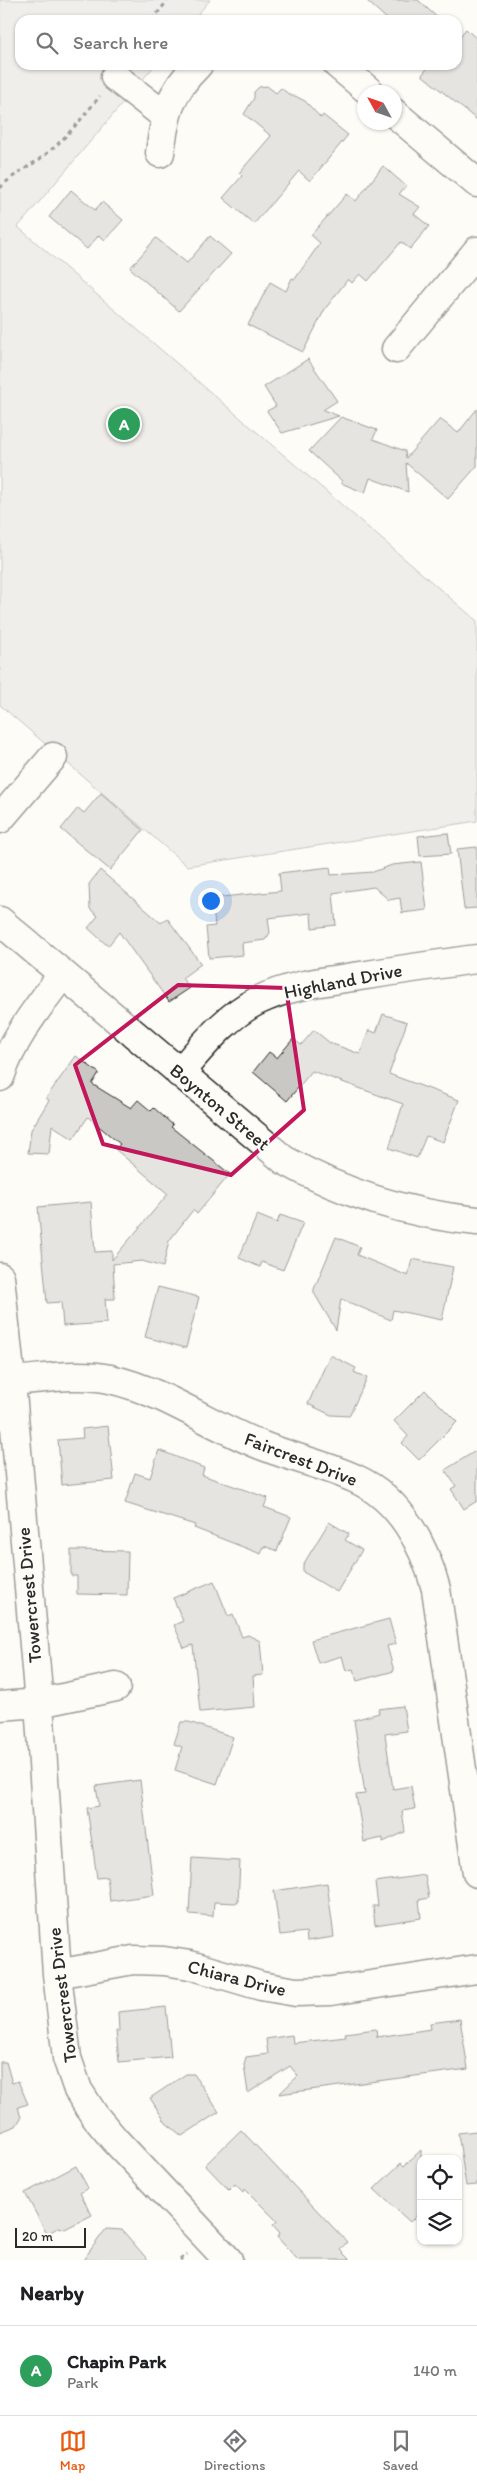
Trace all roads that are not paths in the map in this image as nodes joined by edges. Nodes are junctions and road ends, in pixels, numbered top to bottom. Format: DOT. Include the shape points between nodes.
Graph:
graph roads {
  1 [pos="194,70"];
  2 [pos="344,70"];
  3 [pos="115,77"];
  4 [pos="362,85"];
  5 [pos="165,116"];
  6 [pos="402,120"];
  7 [pos="160,153"];
  8 [pos="477,183"];
  9 [pos="477,251"];
  10 [pos="396,349"];
  11 [pos="53,758"];
  12 [pos="0,819"];
  13 [pos="0,921"];
  14 [pos="477,959"];
  15 [pos="62,975"];
  16 [pos="179,1073"];
  17 [pos="0,1077"];
  18 [pos="477,1221"];
  19 [pos="0,1277"];
  20 [pos="11,1381"];
  21 [pos="116,1687"];
  22 [pos="39,1703"];
  23 [pos="0,1706"];
  24 [pos="477,1873"];
  25 [pos="477,1969"];
  26 [pos="57,1974"];
  27 [pos="228,2260"];
  1 -- 5 [label="street" via="176,90"];
  2 -- 4 [label="street"];
  3 -- 5 [label="street"];
  5 -- 7 [label="street"];
  6 -- 8 [label="street"];
  9 -- 10 [label="street"];
  11 -- 12 [label="street"];
  13 -- 15 [label="street, Boynton Street"];
  14 -- 16 [label="street, Highland Drive" via="307,984 274,994 256,1001 230,1020 208,1039"];
  15 -- 16 [label="street, Boynton Street"];
  15 -- 17 [label="street" via="7,1055"];
  16 -- 18 [label="street, Boynton Street" via="284,1160 315,1177 394,1207"];
  19 -- 20 [label="street, Towercrest Drive"];
  20 -- 22 [label="street, Towercrest Drive"];
  20 -- 24 [label="street, Faircrest Drive" via="84,1376 129,1384 263,1446 358,1480 397,1510 410,1526 427,1558 436,1589"];
  21 -- 22 [label="street"];
  22 -- 23 [label="street"];
  22 -- 26 [label="street, Towercrest Drive"];
  25 -- 26 [label="street, Chiara Drive" via="331,1992 296,1992 262,1986 190,1965 164,1961 134,1960"];
  26 -- 27 [label="street, Towercrest Drive" via="67,2058 78,2090 114,2139"];
}
